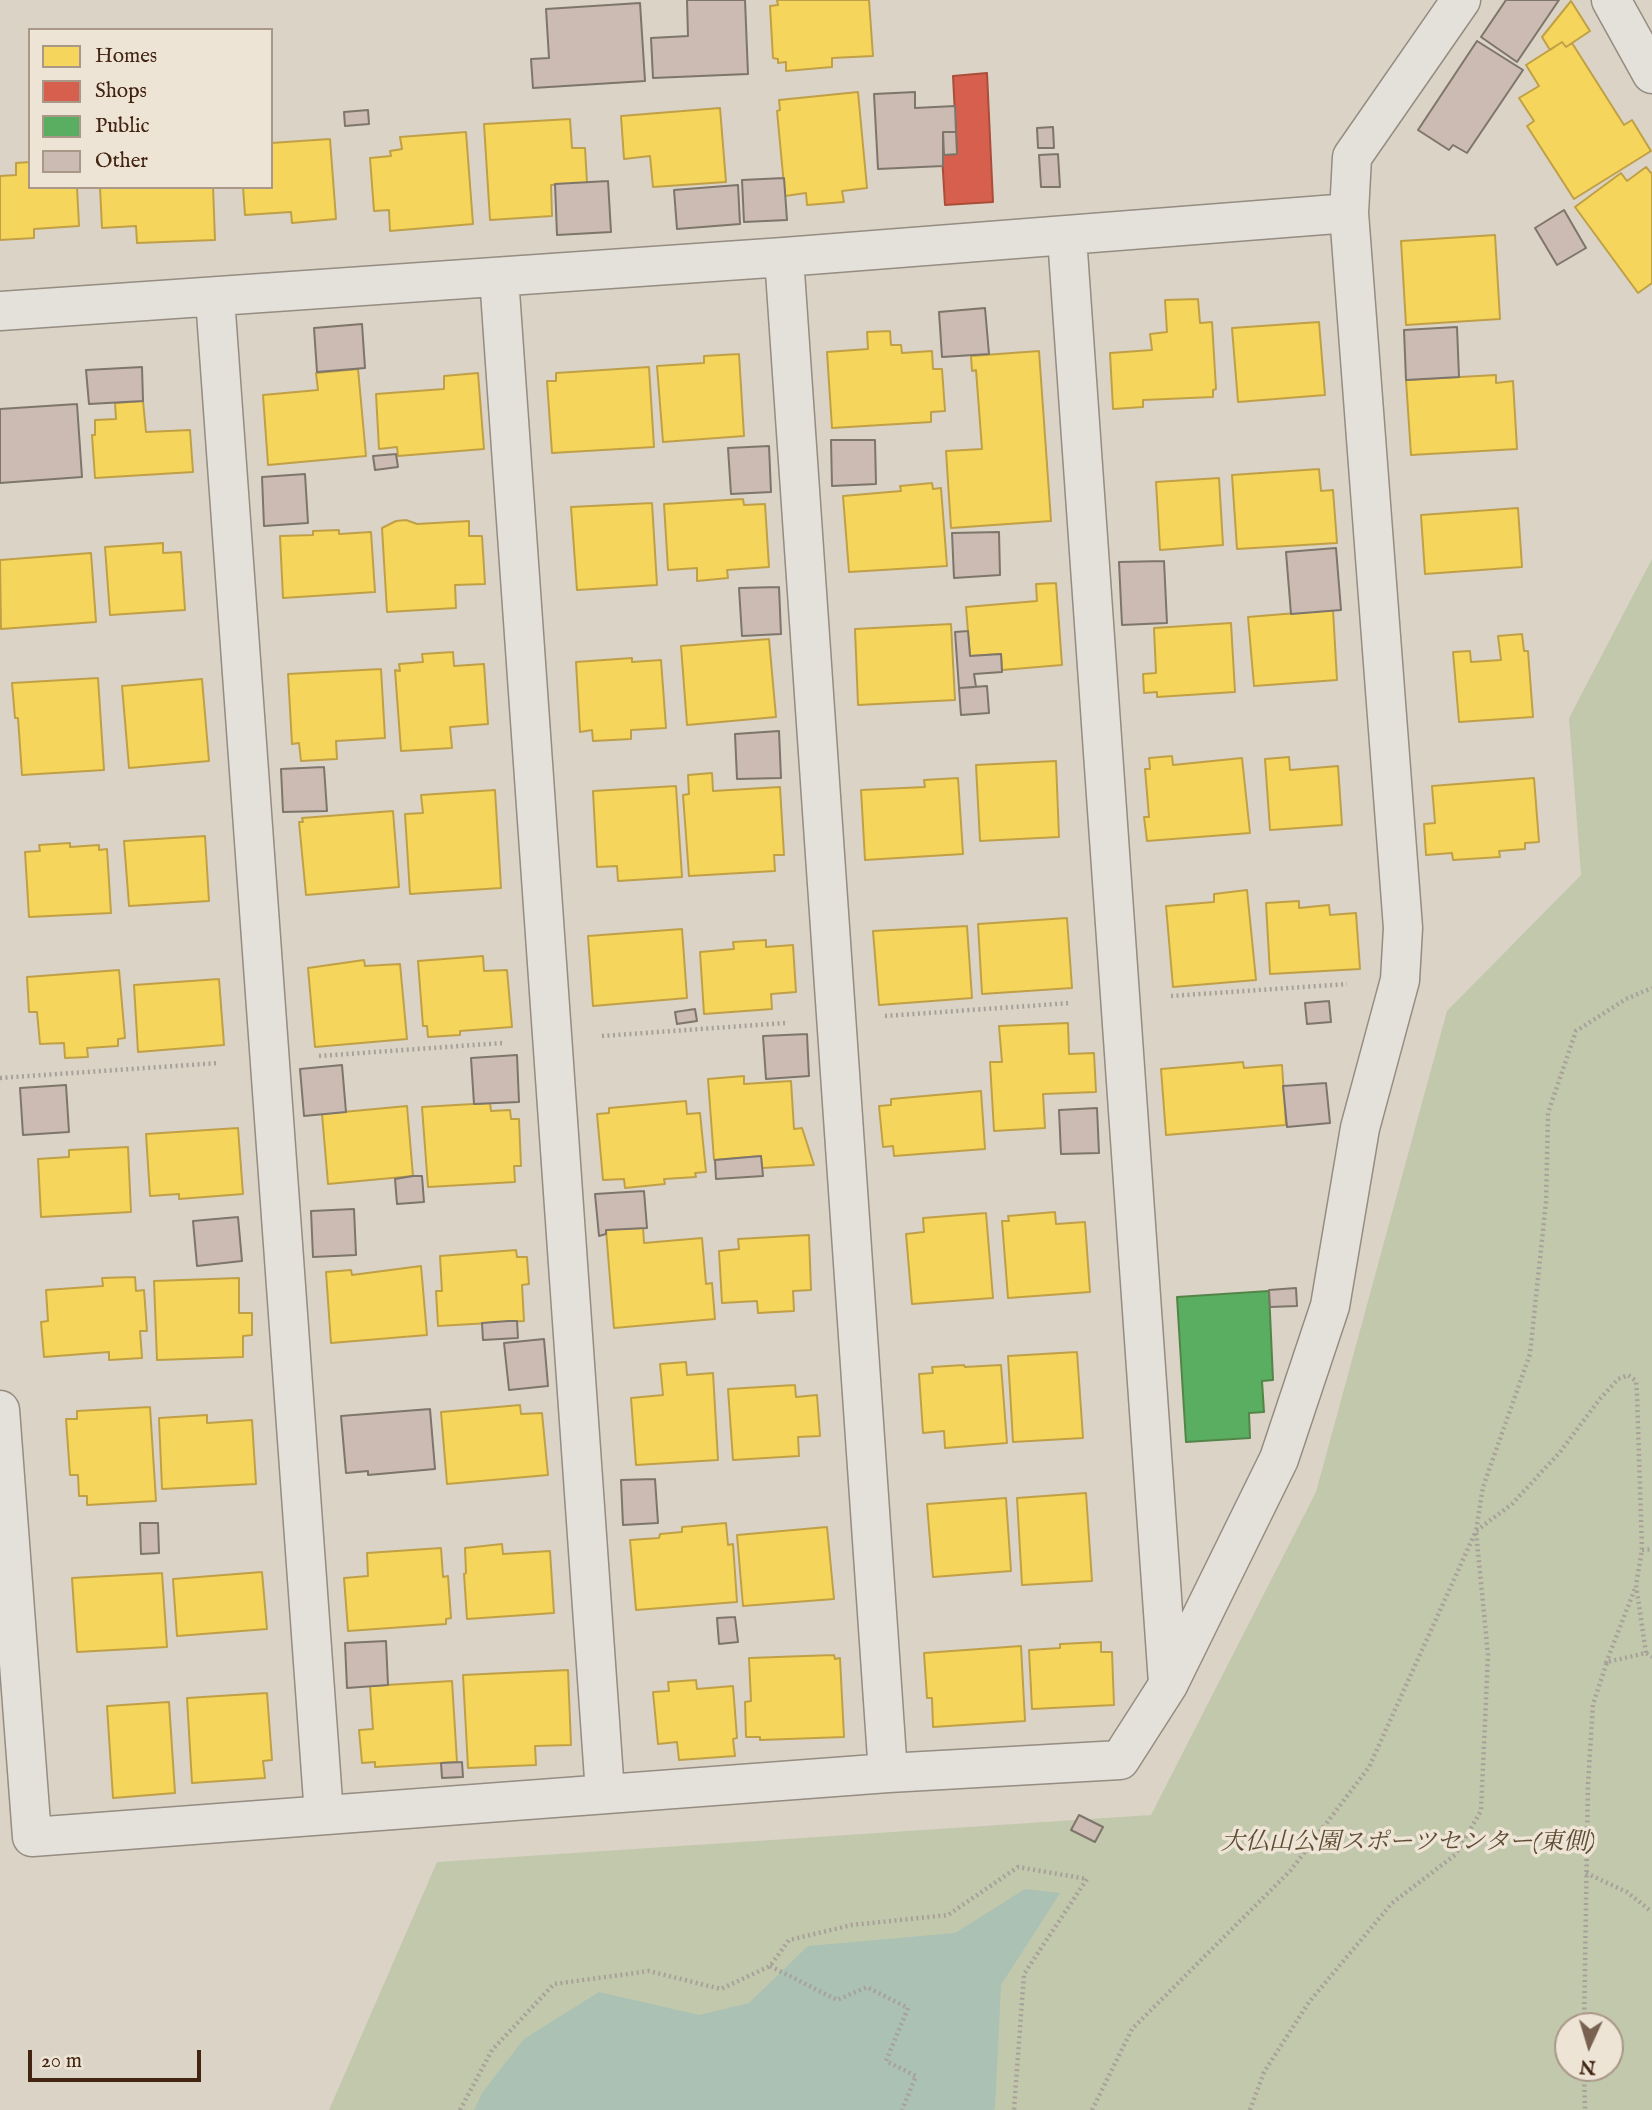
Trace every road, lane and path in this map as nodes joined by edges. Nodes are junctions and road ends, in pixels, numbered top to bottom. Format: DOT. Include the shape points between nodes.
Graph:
graph roads {
  1 [pos="1461,0"];
  2 [pos="1611,0"];
  3 [pos="1652,74"];
  4 [pos="1349,213"];
  5 [pos="1067,237"];
  6 [pos="784,257"];
  7 [pos="499,277"];
  8 [pos="215,298"];
  9 [pos="0,312"];
  10 [pos="1400,980"];
  11 [pos="1652,988"];
  12 [pos="1121,1000"];
  13 [pos="836,1019"];
  14 [pos="552,1039"];
  15 [pos="270,1059"];
  16 [pos="0,1078"];
  17 [pos="0,1410"];
  18 [pos="1476,1531"];
  19 [pos="1652,1549"];
  20 [pos="1642,1550"];
  21 [pos="1636,1585"];
  22 [pos="1646,1653"];
  23 [pos="1652,1657"];
  24 [pos="1606,1662"];
  25 [pos="1168,1685"];
  26 [pos="888,1773"];
  27 [pos="605,1793"];
  28 [pos="324,1815"];
  29 [pos="1586,1873"];
  30 [pos="1652,1912"];
  31 [pos="770,1966"];
  32 [pos="1584,2012"];
  33 [pos="1584,2082"];
  34 [pos="460,2110"];
  35 [pos="902,2110"];
  36 [pos="1014,2110"];
  37 [pos="1092,2110"];
  38 [pos="1250,2110"];
  39 [pos="1585,2110"];
  1 -- 4 [label="street" via="1352,157"];
  2 -- 3 [label="street"];
  4 -- 5 [label="street"];
  4 -- 10 [label="street" via="1403,928"];
  5 -- 6 [label="street"];
  5 -- 12 [label="street"];
  6 -- 7 [label="street"];
  6 -- 13 [label="street"];
  7 -- 8 [label="street"];
  7 -- 14 [label="street"];
  8 -- 9 [label="street"];
  8 -- 15 [label="street"];
  10 -- 12 [label="path"];
  10 -- 25 [label="street" via="1360,1128 1330,1306 1279,1459"];
  11 -- 18 [label="path" via="1576,1031 1548,1113 1546,1202 1530,1354 1483,1487"];
  12 -- 13 [label="path"];
  12 -- 25 [label="street"];
  13 -- 14 [label="path"];
  13 -- 26 [label="street"];
  14 -- 15 [label="path"];
  14 -- 27 [label="street"];
  15 -- 16 [label="path"];
  15 -- 28 [label="street"];
  17 -- 28 [label="street" via="32,1838"];
  18 -- 20 [label="path" via="1512,1504 1599,1400 1628,1374 1636,1381"];
  18 -- 37 [label="path" via="1369,1768 1291,1870 1132,2029"];
  18 -- 38 [label="path" via="1488,1655 1481,1811 1455,1855 1392,1903 1309,2002 1264,2072"];
  19 -- 20 [label="path"];
  20 -- 21 [label="path"];
  21 -- 22 [label="path"];
  21 -- 24 [label="path"];
  22 -- 23 [label="path"];
  22 -- 24 [label="path"];
  24 -- 29 [label="path" via="1593,1704"];
  25 -- 26 [label="street" via="1120,1760"];
  26 -- 27 [label="street"];
  27 -- 28 [label="street"];
  29 -- 30 [label="path" via="1627,1892"];
  29 -- 32 [label="path"];
  31 -- 34 [label="path" via="721,1989 649,1970 554,1984 492,2050"];
  31 -- 35 [label="path" via="837,2000 867,1987 908,2008 886,2061 916,2076"];
  31 -- 36 [label="path" via="789,1940 852,1925 948,1915 1018,1867 1087,1879 1024,1973"];
  33 -- 39 [label="path"];
}
